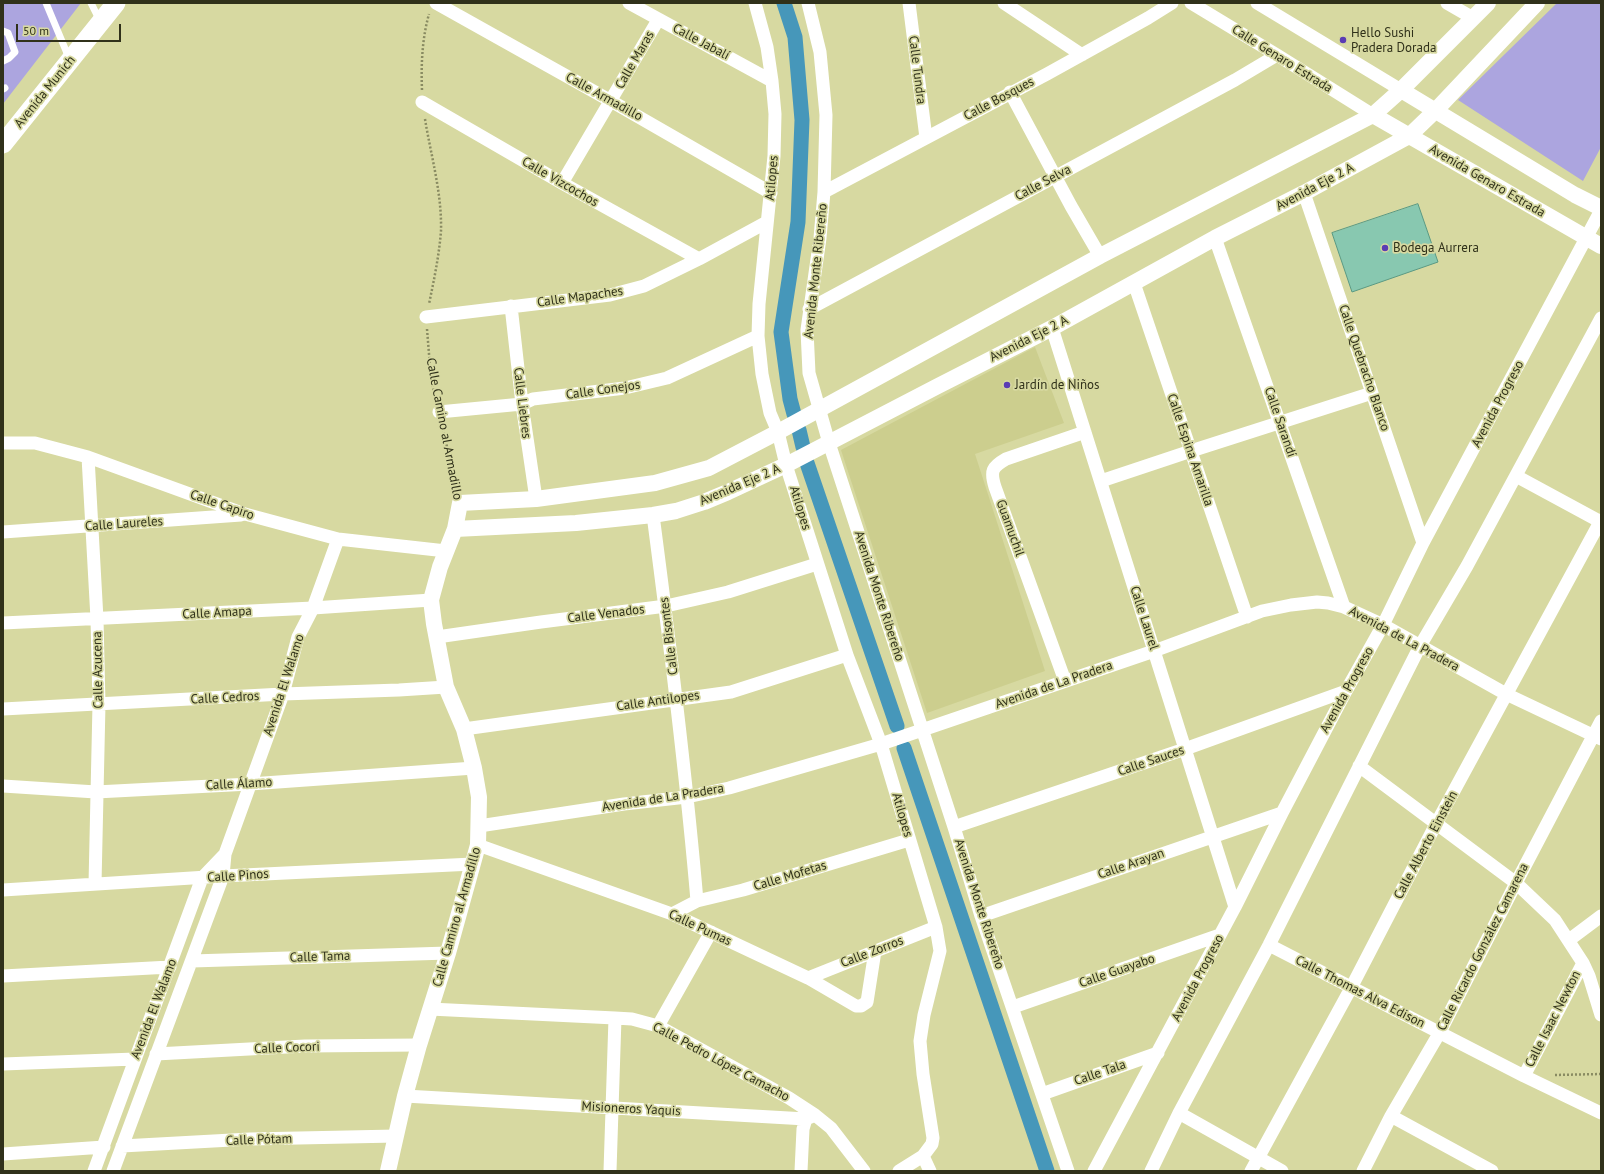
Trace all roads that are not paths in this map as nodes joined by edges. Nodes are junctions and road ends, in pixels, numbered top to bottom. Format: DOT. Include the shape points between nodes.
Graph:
graph roads {
  1 [pos="46,3"];
  2 [pos="91,3"];
  3 [pos="116,3"];
  4 [pos="629,3"];
  5 [pos="755,3"];
  6 [pos="808,3"];
  7 [pos="909,3"];
  8 [pos="1004,3"];
  9 [pos="1172,3"];
  10 [pos="1191,3"];
  11 [pos="1257,3"];
  12 [pos="1447,3"];
  13 [pos="1488,3"];
  14 [pos="1537,3"];
  15 [pos="433,6"];
  16 [pos="1473,18"];
  17 [pos="658,20"];
  18 [pos="100,23"];
  19 [pos="3,31"];
  20 [pos="1082,55"];
  21 [pos="1277,55"];
  22 [pos="70,60"];
  23 [pos="3,61"];
  24 [pos="772,81"];
  25 [pos="1401,90"];
  26 [pos="1010,92"];
  27 [pos="611,101"];
  28 [pos="422,102"];
  29 [pos="1436,110"];
  30 [pos="1373,115"];
  31 [pos="1409,136"];
  32 [pos="926,138"];
  33 [pos="3,144"];
  34 [pos="1056,176"];
  35 [pos="562,183"];
  36 [pos="824,192"];
  37 [pos="771,193"];
  38 [pos="1304,194"];
  39 [pos="1601,209"];
  40 [pos="767,222"];
  41 [pos="1215,238"];
  42 [pos="1587,238"];
  43 [pos="1601,246"];
  44 [pos="1100,256"];
  45 [pos="699,259"];
  46 [pos="1134,283"];
  47 [pos="511,306"];
  48 [pos="809,309"];
  49 [pos="426,317"];
  50 [pos="1601,319"];
  51 [pos="1052,328"];
  52 [pos="758,336"];
  53 [pos="1372,393"];
  54 [pos="522,404"];
  55 [pos="820,409"];
  56 [pos="439,412"];
  57 [pos="1280,422"];
  58 [pos="778,432"];
  59 [pos="1085,432"];
  60 [pos="3,443"];
  61 [pos="829,443"];
  62 [pos="1191,451"];
  63 [pos="88,457"];
  64 [pos="786,465"];
  65 [pos="1516,476"];
  66 [pos="1100,481"];
  67 [pos="536,498"];
  68 [pos="245,514"];
  69 [pos="653,515"];
  70 [pos="1601,521"];
  71 [pos="93,527"];
  72 [pos="455,530"];
  73 [pos="3,532"];
  74 [pos="338,539"];
  75 [pos="1423,543"];
  76 [pos="446,551"];
  77 [pos="817,564"];
  78 [pos="431,600"];
  79 [pos="666,606"];
  80 [pos="1344,607"];
  81 [pos="313,608"];
  82 [pos="1247,617"];
  83 [pos="97,619"];
  84 [pos="3,623"];
  85 [pos="1383,625"];
  86 [pos="437,637"];
  87 [pos="1420,646"];
  88 [pos="1154,651"];
  89 [pos="847,655"];
  90 [pos="1065,681"];
  91 [pos="446,687"];
  92 [pos="1346,691"];
  93 [pos="283,694"];
  94 [pos="1506,694"];
  95 [pos="676,699"];
  96 [pos="98,704"];
  97 [pos="3,709"];
  98 [pos="1601,721"];
  99 [pos="464,729"];
  100 [pos="922,730"];
  101 [pos="1597,737"];
  102 [pos="881,744"];
  103 [pos="1185,749"];
  104 [pos="1360,766"];
  105 [pos="474,768"];
  106 [pos="250,784"];
  107 [pos="3,786"];
  108 [pos="96,792"];
  109 [pos="687,797"];
  110 [pos="1282,813"];
  111 [pos="1436,824"];
  112 [pos="479,826"];
  113 [pos="954,827"];
  114 [pos="1212,836"];
  115 [pos="909,840"];
  116 [pos="478,845"];
  117 [pos="225,854"];
  118 [pos="473,864"];
  119 [pos="223,876"];
  120 [pos="202,878"];
  121 [pos="1516,883"];
  122 [pos="95,884"];
  123 [pos="3,890"];
  124 [pos="697,902"];
  125 [pos="1235,908"];
  126 [pos="672,914"];
  127 [pos="981,916"];
  128 [pos="1601,916"];
  129 [pos="936,927"];
  130 [pos="711,932"];
  131 [pos="1220,935"];
  132 [pos="1569,940"];
  133 [pos="1269,945"];
  134 [pos="874,952"];
  135 [pos="448,953"];
  136 [pos="192,961"];
  137 [pos="1583,963"];
  138 [pos="170,967"];
  139 [pos="3,976"];
  140 [pos="1595,976"];
  141 [pos="808,978"];
  142 [pos="1351,988"];
  143 [pos="1013,1008"];
  144 [pos="430,1009"];
  145 [pos="1601,1015"];
  146 [pos="615,1018"];
  147 [pos="658,1026"];
  148 [pos="1440,1032"];
  149 [pos="419,1045"];
  150 [pos="1158,1053"];
  151 [pos="156,1054"];
  152 [pos="135,1059"];
  153 [pos="3,1064"];
  154 [pos="1524,1076"];
  155 [pos="1042,1094"];
  156 [pos="405,1096"];
  157 [pos="612,1108"];
  158 [pos="1179,1113"];
  159 [pos="1601,1113"];
  160 [pos="1391,1116"];
  161 [pos="810,1117"];
  162 [pos="396,1136"];
  163 [pos="122,1146"];
  164 [pos="104,1147"];
  165 [pos="3,1154"];
  166 [pos="923,1156"];
  167 [pos="1258,1158"];
  168 [pos="94,1171"];
  169 [pos="112,1171"];
  170 [pos="388,1171"];
  171 [pos="610,1171"];
  172 [pos="801,1171"];
  173 [pos="864,1171"];
  174 [pos="899,1171"];
  175 [pos="930,1171"];
  176 [pos="1068,1171"];
  177 [pos="1094,1171"];
  178 [pos="1151,1171"];
  179 [pos="1251,1171"];
  180 [pos="1282,1171"];
  181 [pos="1363,1171"];
  182 [pos="1492,1171"];
  1 -- 22 [label="lane"];
  2 -- 18 [label="lane"];
  3 -- 18 [label="main road, Avenida Munich"];
  4 -- 17 [label="street, Calle Jabalí"];
  5 -- 24 [label="street, Atilopes" via="767,47"];
  6 -- 36 [label="street, Avenida Monte Ribereño" via="820,52 826,115"];
  7 -- 32 [label="street, Calle Tundra"];
  8 -- 20 [label="street"];
  9 -- 20 [label="street, Calle Bosques"];
  10 -- 21 [label="street, Calle Genaro Estrada"];
  11 -- 25 [label="street"];
  12 -- 16 [label="street"];
  13 -- 16 [label="street"];
  14 -- 29 [label="street, Avenida Eje 2 A"];
  15 -- 27 [label="street, Calle Armadillo"];
  16 -- 25 [label="street"];
  17 -- 24 [label="street, Calle Jabalí"];
  17 -- 27 [label="street, Calle Maras"];
  18 -- 22 [label="main road, Avenida Munich"];
  19 -- 23 [label="lane" via="8,33 15,52"];
  20 -- 26 [label="street, Calle Bosques"];
  21 -- 30 [label="street, Calle Genaro Estrada"];
  21 -- 34 [label="street, Calle Selva"];
  22 -- 33 [label="main road, Avenida Munich"];
  24 -- 37 [label="street, Atilopes" via="775,114"];
  25 -- 29 [label="street"];
  25 -- 30 [label="street"];
  26 -- 32 [label="street, Calle Bosques"];
  26 -- 34 [label="street"];
  27 -- 35 [label="street, Calle Maras"];
  27 -- 37 [label="street, Calle Armadillo"];
  28 -- 35 [label="street, Calle Vizcochos"];
  29 -- 31 [label="street, Avenida Eje 2 A"];
  29 -- 39 [label="street"];
  30 -- 31 [label="street, Avenida Genaro Estrada"];
  30 -- 44 [label="street"];
  31 -- 38 [label="street, Avenida Eje 2 A"];
  31 -- 42 [label="street, Avenida Genaro Estrada"];
  32 -- 36 [label="street, Calle Bosques"];
  34 -- 44 [label="street"];
  34 -- 48 [label="street, Calle Selva"];
  35 -- 45 [label="street, Calle Vizcochos"];
  36 -- 48 [label="street, Avenida Monte Ribereño"];
  37 -- 40 [label="street, Atilopes"];
  38 -- 41 [label="street, Avenida Eje 2 A"];
  38 -- 53 [label="street, Calle Quebracho Blanco"];
  39 -- 42 [label="street, Avenida Progreso"];
  40 -- 45 [label="street, Calle Mapaches"];
  40 -- 52 [label="street, Atilopes"];
  41 -- 46 [label="street, Avenida Eje 2 A"];
  41 -- 57 [label="street, Calle Sarandí"];
  42 -- 43 [label="street, Avenida Genaro Estrada"];
  42 -- 75 [label="street, Avenida Progreso"];
  44 -- 55 [label="street"];
  45 -- 47 [label="street, Calle Mapaches" via="644,286 610,295"];
  46 -- 51 [label="street, Avenida Eje 2 A"];
  46 -- 62 [label="street, Calle Espina Amarilla"];
  47 -- 49 [label="street, Calle Mapaches"];
  47 -- 54 [label="street, Calle Liebres"];
  48 -- 55 [label="street, Avenida Monte Ribereño" via="809,373"];
  50 -- 65 [label="street"];
  51 -- 59 [label="street, Calle Laurel"];
  51 -- 61 [label="street, Avenida Eje 2 A"];
  52 -- 54 [label="street, Calle Conejos" via="667,378 624,388 533,399"];
  52 -- 58 [label="street, Atilopes" via="770,413"];
  53 -- 57 [label="street"];
  53 -- 75 [label="street, Calle Quebracho Blanco"];
  54 -- 56 [label="street, Calle Conejos"];
  54 -- 67 [label="street, Calle Liebres"];
  55 -- 58 [label="street"];
  55 -- 61 [label="street, Avenida Monte Ribereño"];
  57 -- 62 [label="street"];
  57 -- 80 [label="street, Calle Sarandí"];
  58 -- 64 [label="street, Atilopes"];
  58 -- 67 [label="street" via="709,468 682,476 655,483"];
  59 -- 66 [label="street, Calle Laurel"];
  59 -- 90 [label="street, Guamuchil" via="1006,459 992,470 995,487"];
  60 -- 63 [label="street, Calle Capiro" via="35,443"];
  61 -- 64 [label="street, Avenida Eje 2 A"];
  61 -- 100 [label="street, Avenida Monte Ribereño"];
  62 -- 66 [label="street"];
  62 -- 82 [label="street, Calle Espina Amarilla"];
  63 -- 68 [label="street, Calle Capiro"];
  63 -- 71 [label="street, Calle Azucena"];
  64 -- 69 [label="street, Avenida Eje 2 A" via="704,502"];
  64 -- 77 [label="street, Atilopes"];
  65 -- 70 [label="street"];
  65 -- 87 [label="street"];
  66 -- 88 [label="street, Calle Laurel"];
  67 -- 72 [label="street, Calle Camino al Armadillo" via="460,503"];
  68 -- 71 [label="street, Calle Laureles"];
  68 -- 74 [label="street, Calle Capiro"];
  69 -- 72 [label="street, Avenida Eje 2 A" via="576,524"];
  69 -- 79 [label="street, Calle Bisontes"];
  70 -- 94 [label="street, Calle Alberto Einstein"];
  71 -- 73 [label="street, Calle Laureles"];
  71 -- 83 [label="street, Calle Azucena"];
  72 -- 76 [label="street, Calle Camino al Armadillo"];
  74 -- 76 [label="street, Calle Capiro"];
  74 -- 81 [label="street, Avenida El Walamo"];
  75 -- 85 [label="street, Avenida Progreso"];
  76 -- 78 [label="street, Calle Camino al Armadillo"];
  77 -- 79 [label="street, Calle Venados" via="728,592"];
  77 -- 89 [label="street, Atilopes"];
  78 -- 81 [label="street, Calle Amapa"];
  78 -- 86 [label="street, Calle Camino al Armadillo"];
  79 -- 86 [label="street, Calle Venados"];
  79 -- 95 [label="street, Calle Bisontes"];
  80 -- 82 [label="street, Avenida de La Pradera" via="1328,603 1304,603"];
  80 -- 85 [label="street, Avenida de La Pradera"];
  81 -- 83 [label="street, Calle Amapa"];
  81 -- 93 [label="street, Avenida El Walamo" via="298,637"];
  82 -- 88 [label="street, Avenida de La Pradera"];
  83 -- 84 [label="street, Calle Amapa"];
  83 -- 96 [label="street, Calle Azucena"];
  85 -- 87 [label="street, Avenida de La Pradera"];
  85 -- 92 [label="street, Avenida Progreso"];
  86 -- 91 [label="street, Calle Camino al Armadillo"];
  87 -- 94 [label="street, Avenida de La Pradera"];
  87 -- 104 [label="street"];
  88 -- 90 [label="street, Avenida de La Pradera"];
  88 -- 103 [label="street, Calle Laurel"];
  89 -- 95 [label="street, Calle Antilopes" via="731,692"];
  89 -- 102 [label="street, Atilopes"];
  90 -- 100 [label="street, Avenida de La Pradera"];
  91 -- 93 [label="street, Calle Cedros"];
  91 -- 99 [label="street, Calle Camino al Armadillo"];
  92 -- 103 [label="street, Calle Sauces"];
  92 -- 110 [label="street, Avenida Progreso"];
  93 -- 96 [label="street, Calle Cedros"];
  93 -- 106 [label="street, Avenida El Walamo"];
  94 -- 101 [label="street, Avenida de La Pradera"];
  94 -- 111 [label="street, Calle Alberto Einstein"];
  95 -- 99 [label="street, Calle Antilopes"];
  95 -- 109 [label="street, Calle Bisontes"];
  96 -- 97 [label="street, Calle Cedros"];
  96 -- 108 [label="street, Calle Azucena"];
  98 -- 101 [label="street, Calle Ricardo González Camarena"];
  99 -- 105 [label="street, Calle Camino al Armadillo"];
  100 -- 102 [label="street, Avenida de La Pradera"];
  100 -- 113 [label="street, Avenida Monte Ribereño"];
  101 -- 121 [label="street, Calle Ricardo González Camarena"];
  102 -- 109 [label="street, Avenida de La Pradera" via="728,788"];
  102 -- 115 [label="street, Atilopes"];
  103 -- 113 [label="street, Calle Sauces"];
  103 -- 114 [label="street, Calle Laurel"];
  104 -- 111 [label="street"];
  104 -- 133 [label="street"];
  105 -- 106 [label="street, Calle Álamo"];
  105 -- 112 [label="street, Calle Camino al Armadillo" via="479,797"];
  106 -- 108 [label="street, Calle Álamo"];
  106 -- 117 [label="street, Avenida El Walamo"];
  107 -- 108 [label="street, Calle Álamo"];
  108 -- 122 [label="street, Calle Azucena"];
  109 -- 112 [label="street, Avenida de La Pradera"];
  109 -- 124 [label="street, Calle Bisontes"];
  110 -- 114 [label="street, Calle Arayan"];
  110 -- 125 [label="street, Avenida Progreso"];
  111 -- 121 [label="street"];
  111 -- 142 [label="street, Calle Alberto Einstein"];
  112 -- 116 [label="street, Calle Camino al Armadillo"];
  113 -- 127 [label="street, Avenida Monte Ribereño"];
  114 -- 125 [label="street, Calle Laurel"];
  114 -- 127 [label="street, Calle Arayan"];
  115 -- 124 [label="street, Calle Mofetas"];
  115 -- 129 [label="street, Atilopes"];
  116 -- 118 [label="street, Calle Camino al Armadillo"];
  116 -- 126 [label="street, Calle Pumas"];
  117 -- 119 [label="street, Avenida El Walamo"];
  117 -- 120 [label="street, Avenida El Walamo"];
  118 -- 119 [label="street, Calle Pinos"];
  118 -- 135 [label="street, Calle Camino al Armadillo"];
  119 -- 120 [label="street, Calle Pinos"];
  119 -- 136 [label="street, Avenida El Walamo"];
  120 -- 122 [label="street, Calle Pinos"];
  120 -- 138 [label="street, Avenida El Walamo"];
  121 -- 132 [label="street" via="1555,920"];
  121 -- 148 [label="street, Calle Ricardo González Camarena"];
  122 -- 123 [label="street, Calle Pinos"];
  124 -- 126 [label="street, Calle Mofetas"];
  125 -- 131 [label="street, Avenida Progreso"];
  126 -- 130 [label="street, Calle Pumas"];
  127 -- 143 [label="street, Avenida Monte Ribereño"];
  128 -- 132 [label="street"];
  129 -- 134 [label="street, Calle Zorros"];
  129 -- 166 [label="street, Atilopes" via="940,951 920,1041 933,1138 932,1144"];
  130 -- 141 [label="street, Calle Pumas"];
  130 -- 147 [label="street"];
  131 -- 143 [label="street, Calle Guayabo"];
  131 -- 150 [label="street, Avenida Progreso"];
  132 -- 137 [label="street"];
  133 -- 142 [label="street, Calle Thomas Alva Edison"];
  133 -- 158 [label="street"];
  134 -- 141 [label="street, Calle Zorros"];
  134 -- 141 [label="street, Calle Pumas" via="867,1002 861,1006 856,1006"];
  135 -- 136 [label="street, Calle Tama"];
  135 -- 144 [label="street, Calle Camino al Armadillo"];
  136 -- 151 [label="street, Avenida El Walamo"];
  137 -- 140 [label="street"];
  137 -- 154 [label="street, Calle Isaac Newton"];
  138 -- 139 [label="street"];
  138 -- 152 [label="street, Avenida El Walamo"];
  140 -- 145 [label="street"];
  142 -- 148 [label="street, Calle Thomas Alva Edison"];
  142 -- 167 [label="street, Calle Alberto Einstein"];
  143 -- 155 [label="street, Avenida Monte Ribereño"];
  144 -- 146 [label="street, Calle Pedro López Camacho"];
  144 -- 149 [label="street, Calle Camino al Armadillo"];
  146 -- 147 [label="street, Calle Pedro López Camacho" via="632,1019"];
  146 -- 157 [label="street"];
  147 -- 161 [label="street, Calle Pedro López Camacho" via="789,1098"];
  148 -- 154 [label="street, Calle Thomas Alva Edison"];
  148 -- 160 [label="street, Calle Ricardo González Camarena"];
  149 -- 151 [label="street, Calle Cocori" via="305,1046"];
  149 -- 156 [label="street, Calle Camino al Armadillo"];
  150 -- 155 [label="street, Calle Tala"];
  150 -- 177 [label="street, Avenida Progreso"];
  151 -- 163 [label="street, Avenida El Walamo"];
  152 -- 153 [label="street"];
  152 -- 164 [label="street, Avenida El Walamo"];
  154 -- 159 [label="street, Calle Thomas Alva Edison"];
  155 -- 176 [label="street, Avenida Monte Ribereño"];
  156 -- 157 [label="street, Misioneros Yaquis"];
  156 -- 162 [label="street, Calle Camino al Armadillo"];
  157 -- 161 [label="street, Misioneros Yaquis"];
  157 -- 171 [label="street"];
  158 -- 167 [label="street"];
  158 -- 178 [label="street"];
  160 -- 181 [label="street, Calle Ricardo González Camarena"];
  160 -- 182 [label="street"];
  161 -- 172 [label="street" via="803,1129"];
  161 -- 173 [label="street, Calle Pedro López Camacho" via="831,1128"];
  162 -- 163 [label="street, Calle Pótam" via="250,1139"];
  162 -- 170 [label="street, Calle Camino al Armadillo"];
  163 -- 169 [label="street, Avenida El Walamo"];
  164 -- 165 [label="street"];
  164 -- 168 [label="street, Avenida El Walamo"];
  166 -- 174 [label="street"];
  166 -- 175 [label="street"];
  167 -- 179 [label="street, Calle Alberto Einstein"];
  167 -- 180 [label="street"];
}
